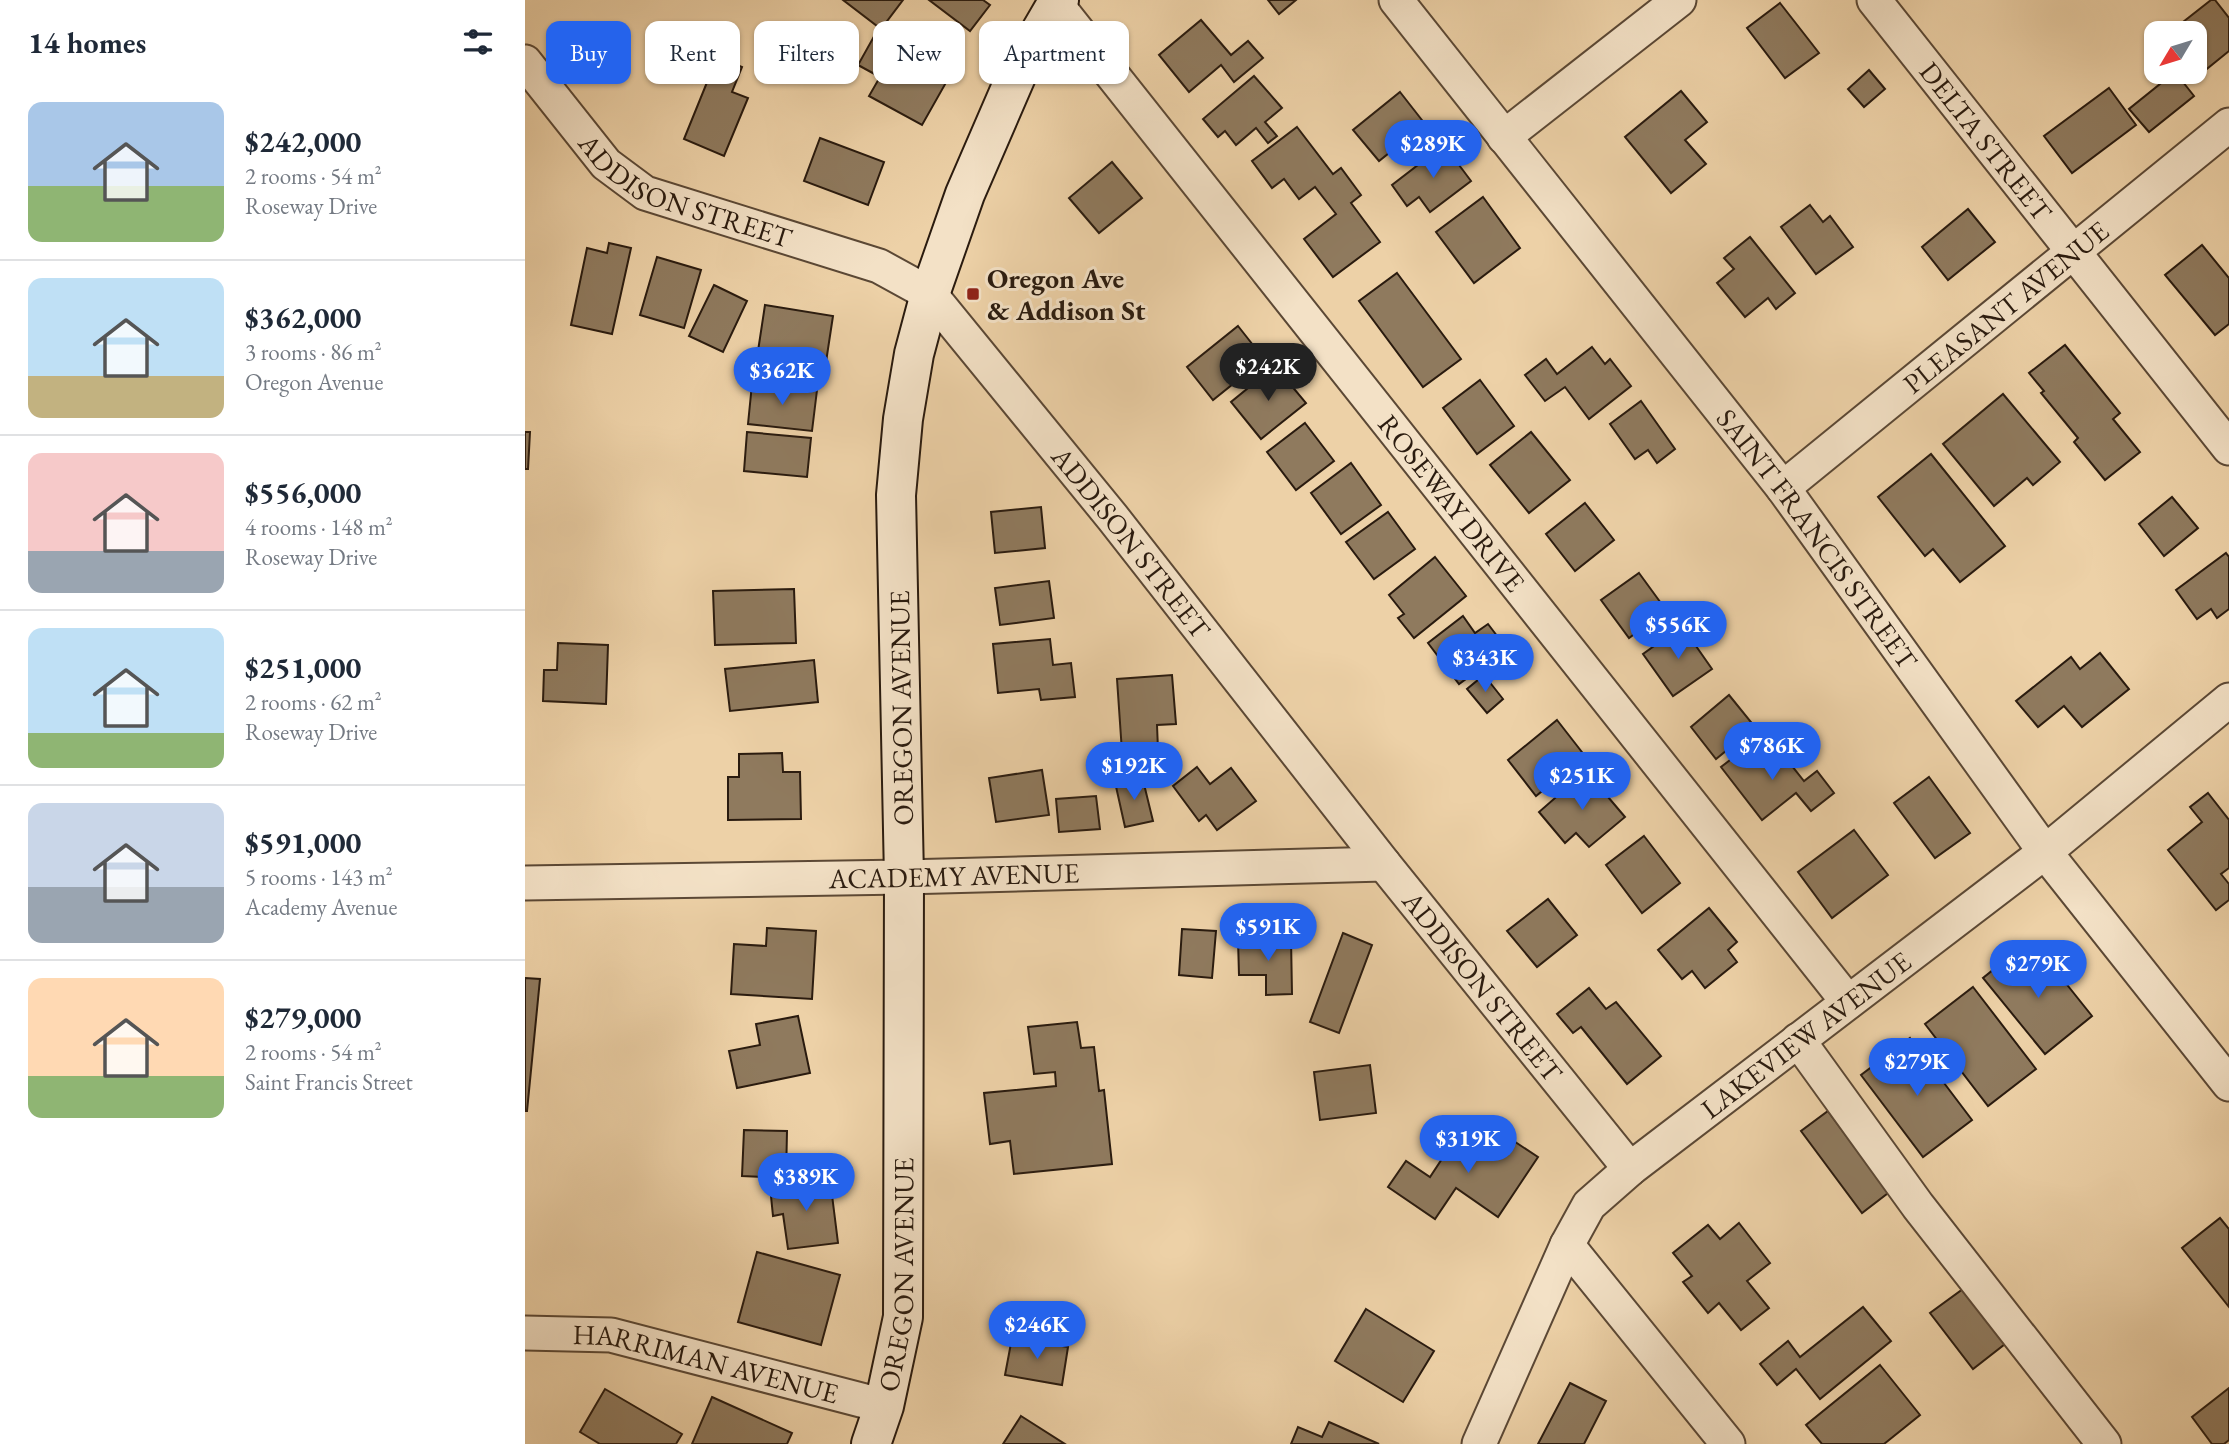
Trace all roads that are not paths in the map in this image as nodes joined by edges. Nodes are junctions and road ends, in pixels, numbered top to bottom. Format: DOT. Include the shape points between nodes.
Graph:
graph roads {
  1 [pos="1395,0"];
  2 [pos="1679,0"];
  3 [pos="1874,0"];
  4 [pos="1058,2"];
  5 [pos="525,62"];
  6 [pos="2229,125"];
  7 [pos="1504,138"];
  8 [pos="2073,252"];
  9 [pos="930,294"];
  10 [pos="2229,448"];
  11 [pos="1783,488"];
  12 [pos="2229,700"];
  13 [pos="2045,852"];
  14 [pos="1384,864"];
  15 [pos="904,877"];
  16 [pos="525,883"];
  17 [pos="1848,1002"];
  18 [pos="1798,1040"];
  19 [pos="2229,1084"];
  20 [pos="1630,1169"];
  21 [pos="1567,1245"];
  22 [pos="525,1334"];
  23 [pos="884,1406"];
  24 [pos="871,1444"];
  25 [pos="1479,1444"];
  26 [pos="1728,1444"];
  27 [pos="2104,1444"];
  1 -- 7 [label="street, SAINT FRANCIS STREET"];
  2 -- 7 [label="street"];
  3 -- 8 [label="street, DELTA STREET"];
  4 -- 9 [label="main road, OREGON AVENUE" via="1020,67 965,194"];
  4 -- 17 [label="street, ROSEWAY DRIVE"];
  5 -- 9 [label="street, ADDISON STREET" via="606,164 645,193 879,266"];
  6 -- 8 [label="street, PLEASANT AVENUE"];
  7 -- 11 [label="street, SAINT FRANCIS STREET"];
  8 -- 10 [label="street, DELTA STREET"];
  8 -- 11 [label="street, PLEASANT AVENUE"];
  9 -- 14 [label="street, ADDISON STREET" via="1113,518"];
  9 -- 15 [label="main road, OREGON AVENUE" via="903,419 896,495"];
  11 -- 13 [label="street, SAINT FRANCIS STREET"];
  12 -- 13 [label="street, LAKEVIEW AVENUE"];
  13 -- 17 [label="street, LAKEVIEW AVENUE"];
  13 -- 19 [label="street, SAINT FRANCIS STREET"];
  14 -- 15 [label="street, ACADEMY AVENUE"];
  14 -- 20 [label="street, ADDISON STREET"];
  15 -- 16 [label="street, ACADEMY AVENUE"];
  15 -- 23 [label="main road, OREGON AVENUE" via="903,1317"];
  17 -- 18 [label="street, LAKEVIEW AVENUE"];
  18 -- 20 [label="street, LAKEVIEW AVENUE"];
  18 -- 27 [label="street" via="1918,1206"];
  20 -- 21 [label="street, LAKEVIEW AVENUE" via="1589,1205"];
  21 -- 25 [label="street, LAKEVIEW AVENUE"];
  21 -- 26 [label="street"];
  22 -- 23 [label="street, HARRIMAN AVENUE" via="611,1335"];
  23 -- 24 [label="main road, OREGON AVENUE"];
}
